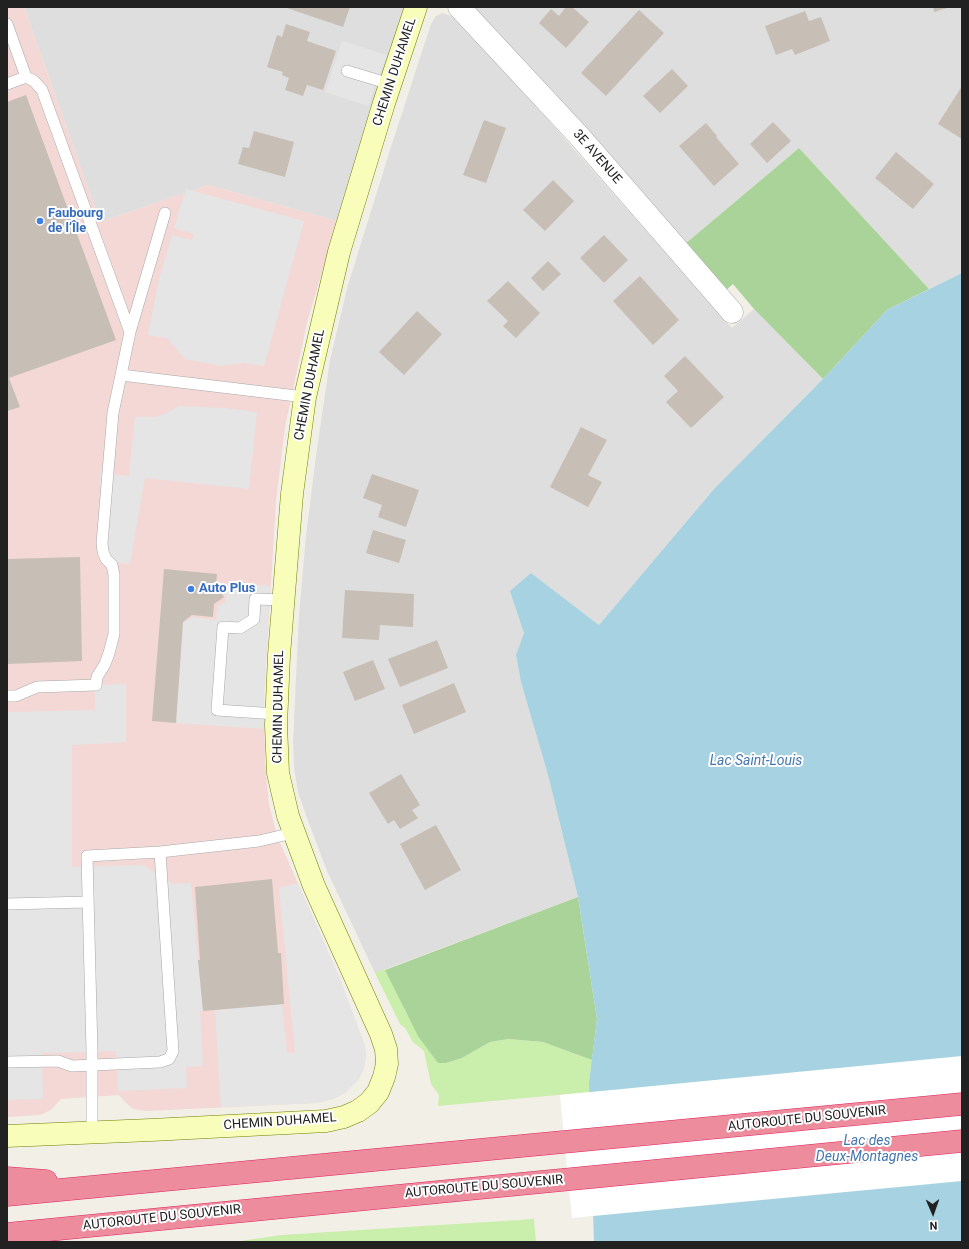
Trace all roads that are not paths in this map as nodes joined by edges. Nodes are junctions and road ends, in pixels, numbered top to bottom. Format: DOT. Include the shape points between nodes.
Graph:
graph roads {
  1 [pos="416,7"];
  2 [pos="459,7"];
  3 [pos="7,24"];
  4 [pos="347,71"];
  5 [pos="26,77"];
  6 [pos="7,84"];
  7 [pos="390,84"];
  8 [pos="165,212"];
  9 [pos="732,312"];
  10 [pos="130,332"];
  11 [pos="121,374"];
  12 [pos="304,397"];
  13 [pos="283,600"];
  14 [pos="7,696"];
  15 [pos="276,714"];
  16 [pos="293,833"];
  17 [pos="160,852"];
  18 [pos="88,902"];
  19 [pos="7,904"];
  20 [pos="7,1062"];
  21 [pos="92,1065"];
  22 [pos="962,1104"];
  23 [pos="92,1133"];
  24 [pos="7,1136"];
  25 [pos="962,1141"];
  26 [pos="7,1178"];
  27 [pos="111,1186"];
  28 [pos="7,1195"];
  29 [pos="36,1231"];
  30 [pos="7,1234"];
  31 [pos="7,1238"];
  1 -- 7 [label="street, CHEMIN DUHAMEL"];
  2 -- 9 [label="street, 3E AVENUE" via="580,137"];
  3 -- 5 [label="lane"];
  4 -- 7 [label="lane"];
  5 -- 6 [label="lane"];
  5 -- 10 [label="lane" via="42,90"];
  7 -- 12 [label="street, CHEMIN DUHAMEL" via="339,252"];
  8 -- 10 [label="lane"];
  10 -- 11 [label="lane"];
  11 -- 12 [label="lane"];
  11 -- 14 [label="lane" via="113,413 102,543 103,552 112,566 114,575 114,634 109,653 97,677 96,685 37,687 16,696"];
  12 -- 13 [label="street, CHEMIN DUHAMEL"];
  13 -- 15 [label="street, CHEMIN DUHAMEL"];
  13 -- 15 [label="lane" via="255,599 254,619 240,628 223,627 217,710"];
  15 -- 16 [label="street, CHEMIN DUHAMEL" via="278,773"];
  16 -- 17 [label="lane" via="259,841"];
  16 -- 23 [label="street, CHEMIN DUHAMEL" via="314,886 382,1034 387,1064 378,1092 358,1111 326,1121"];
  17 -- 18 [label="lane" via="87,856"];
  17 -- 21 [label="lane" via="173,1051 169,1059 160,1062"];
  18 -- 19 [label="lane"];
  18 -- 21 [label="lane"];
  20 -- 21 [label="lane" via="58,1061 72,1066"];
  21 -- 23 [label="lane"];
  22 -- 27 [label="highway, AUTOROUTE DU SOUVENIR"];
  23 -- 24 [label="street, CHEMIN DUHAMEL"];
  25 -- 29 [label="highway, AUTOROUTE DU SOUVENIR"];
  26 -- 27 [label="highway"];
  27 -- 28 [label="highway, AUTOROUTE DU SOUVENIR"];
  29 -- 30 [label="highway, AUTOROUTE DU SOUVENIR"];
  29 -- 31 [label="highway"];
}
